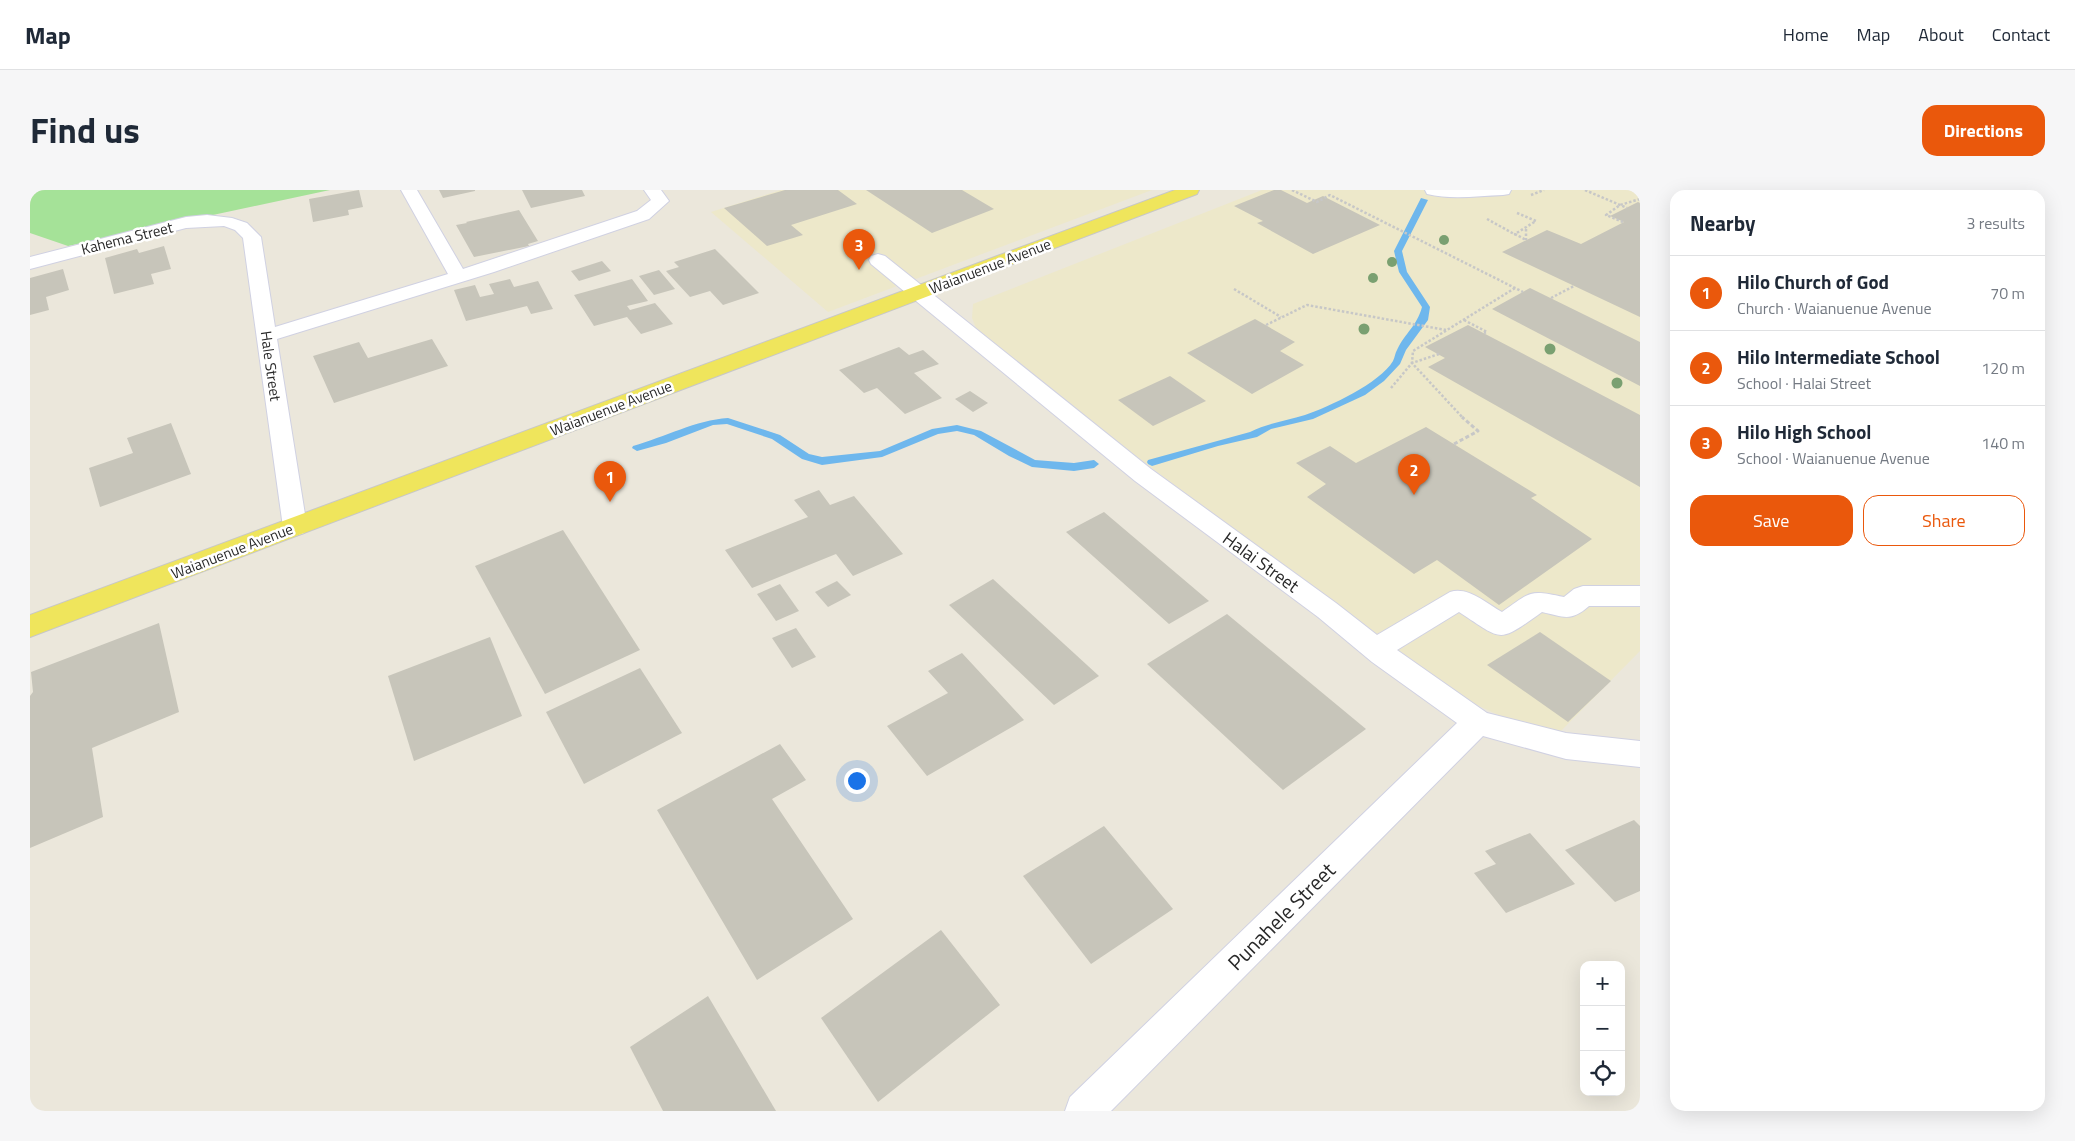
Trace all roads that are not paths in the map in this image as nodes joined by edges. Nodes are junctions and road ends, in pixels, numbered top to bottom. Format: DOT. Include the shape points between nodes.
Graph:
graph roads {
  1 [pos="409,190"];
  2 [pos="652,190"];
  3 [pos="1191,190"];
  4 [pos="1433,190"];
  5 [pos="1503,190"];
  6 [pos="226,222"];
  7 [pos="878,260"];
  8 [pos="30,263"];
  9 [pos="458,276"];
  10 [pos="918,293"];
  11 [pos="266,336"];
  12 [pos="295,527"];
  13 [pos="1640,596"];
  14 [pos="30,626"];
  15 [pos="1376,648"];
  16 [pos="1478,722"];
  17 [pos="1640,754"];
  18 [pos="1084,1111"];
  1 -- 9 [label="street"];
  2 -- 9 [label="street" via="660,201 643,214"];
  3 -- 10 [label="main road, Waianuenue Avenue"];
  4 -- 5 [label="street"];
  6 -- 8 [label="street, Kahema Street" via="174,225"];
  6 -- 11 [label="street, Hale Street" via="243,228 252,237"];
  7 -- 10 [label="street, Halai Street"];
  9 -- 11 [label="street"];
  10 -- 12 [label="main road, Waianuenue Avenue"];
  10 -- 15 [label="street, Halai Street" via="1143,475"];
  11 -- 12 [label="street, Hale Street"];
  12 -- 14 [label="main road, Waianuenue Avenue"];
  13 -- 15 [label="street" via="1583,596 1570,608 1538,602 1502,626 1459,599"];
  15 -- 16 [label="street, Halai Street"];
  16 -- 17 [label="street, Halai Street" via="1566,746"];
  16 -- 18 [label="street, Punahele Street"];
}
